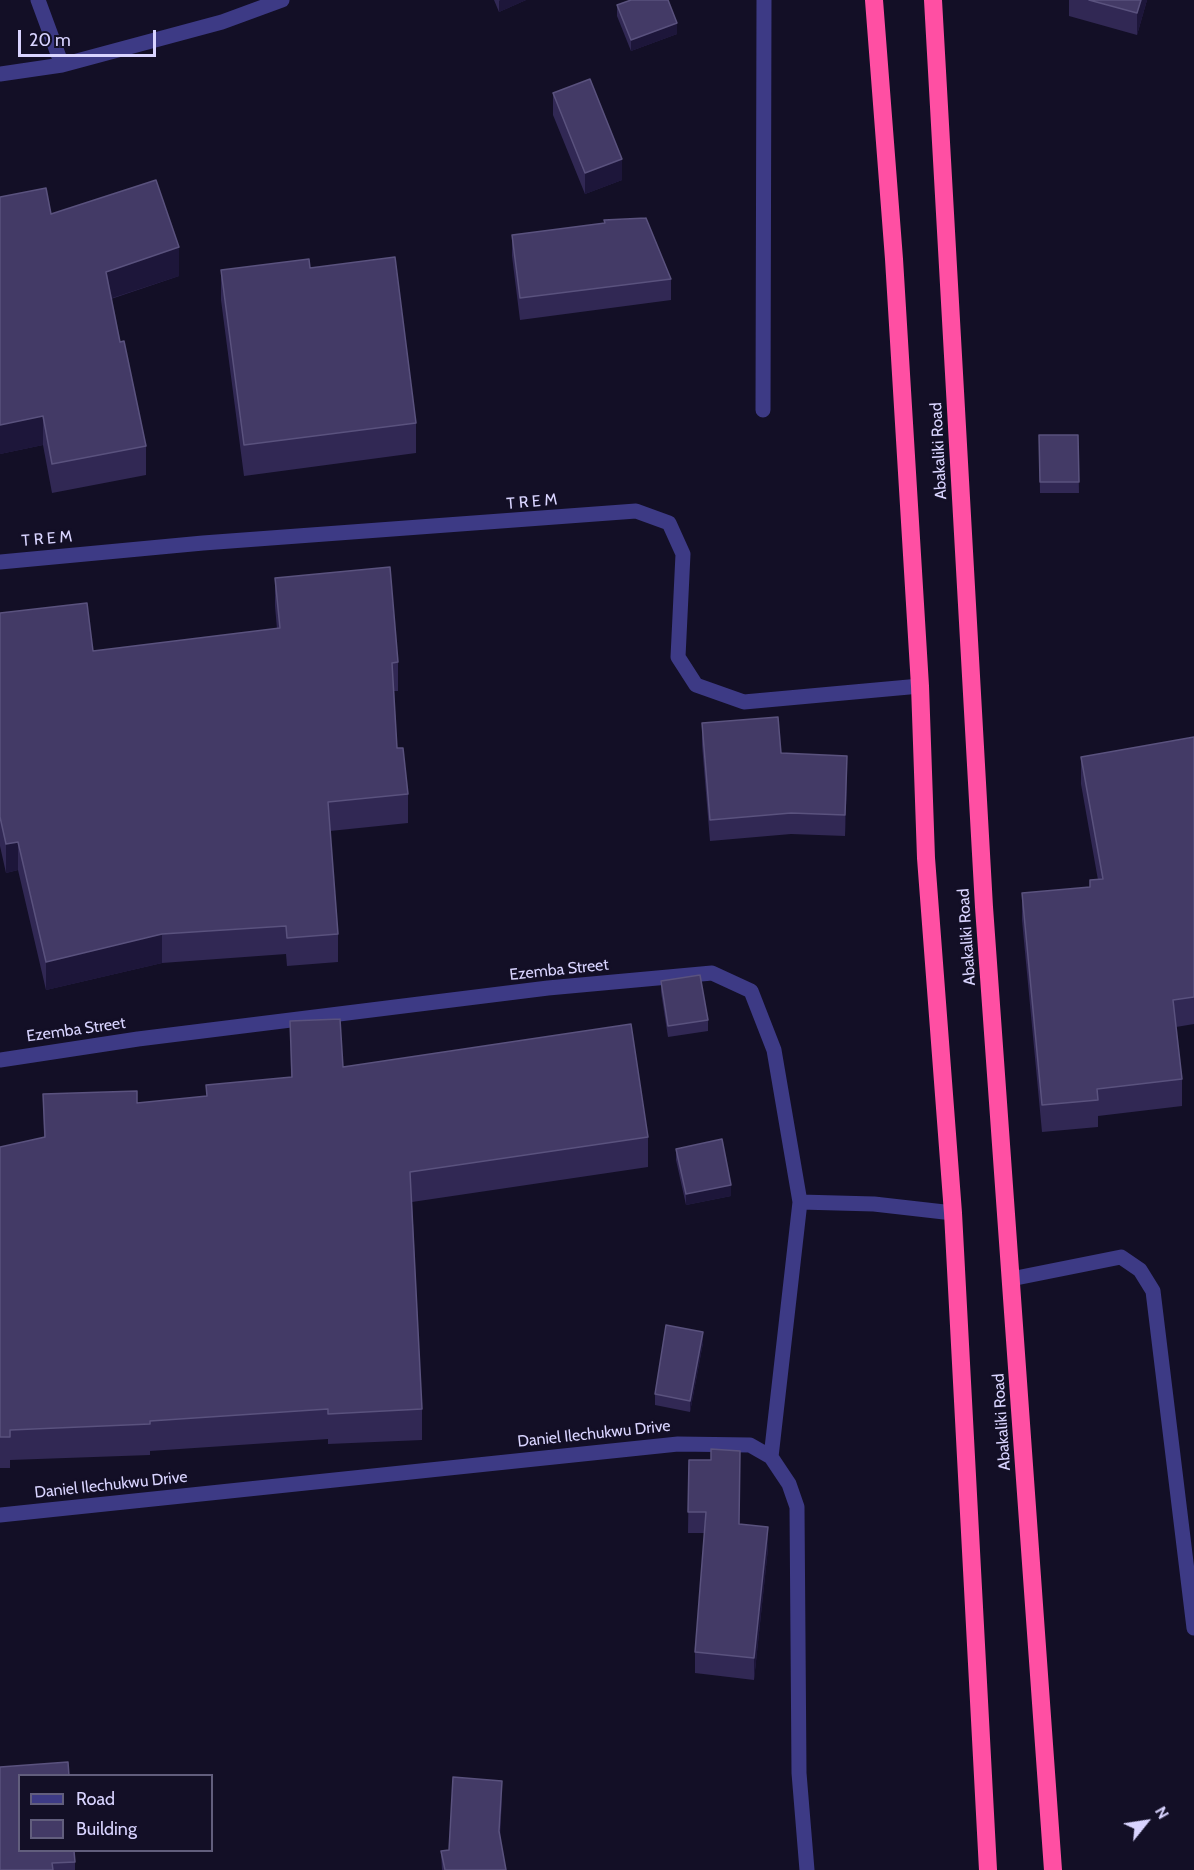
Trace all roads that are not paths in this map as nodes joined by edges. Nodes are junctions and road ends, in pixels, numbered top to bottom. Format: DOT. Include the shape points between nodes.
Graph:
graph roads {
  1 [pos="38,0"];
  2 [pos="282,0"];
  3 [pos="764,0"];
  4 [pos="874,0"];
  5 [pos="933,0"];
  6 [pos="63,65"];
  7 [pos="0,74"];
  8 [pos="763,410"];
  9 [pos="0,562"];
  10 [pos="920,686"];
  11 [pos="0,1060"];
  12 [pos="800,1202"];
  13 [pos="953,1213"];
  14 [pos="1011,1279"];
  15 [pos="771,1457"];
  16 [pos="0,1515"];
  17 [pos="1194,1628"];
  18 [pos="807,1870"];
  19 [pos="988,1870"];
  20 [pos="1053,1870"];
  1 -- 6 [label="street"];
  2 -- 6 [label="street" via="222,22"];
  3 -- 8 [label="street"];
  4 -- 10 [label="highway, Abakaliki Road"];
  5 -- 14 [label="highway, Abakaliki Road" via="984,907"];
  6 -- 7 [label="street"];
  9 -- 10 [label="street, T R E M" via="636,511 669,523 683,554 678,657 696,685 744,702"];
  10 -- 13 [label="highway, Abakaliki Road" via="926,858"];
  11 -- 12 [label="street, Ezemba Street" via="548,988 712,973 751,991 774,1050"];
  12 -- 13 [label="street" via="874,1204"];
  12 -- 15 [label="street, Ezemba Street"];
  13 -- 19 [label="highway, Abakaliki Road"];
  14 -- 17 [label="street" via="1120,1257 1140,1270 1153,1292"];
  14 -- 20 [label="highway, Abakaliki Road"];
  15 -- 16 [label="street, Daniel Ilechukwu Drive" via="750,1445 678,1444"];
  15 -- 18 [label="street" via="789,1484 796,1507 799,1773"];
}
